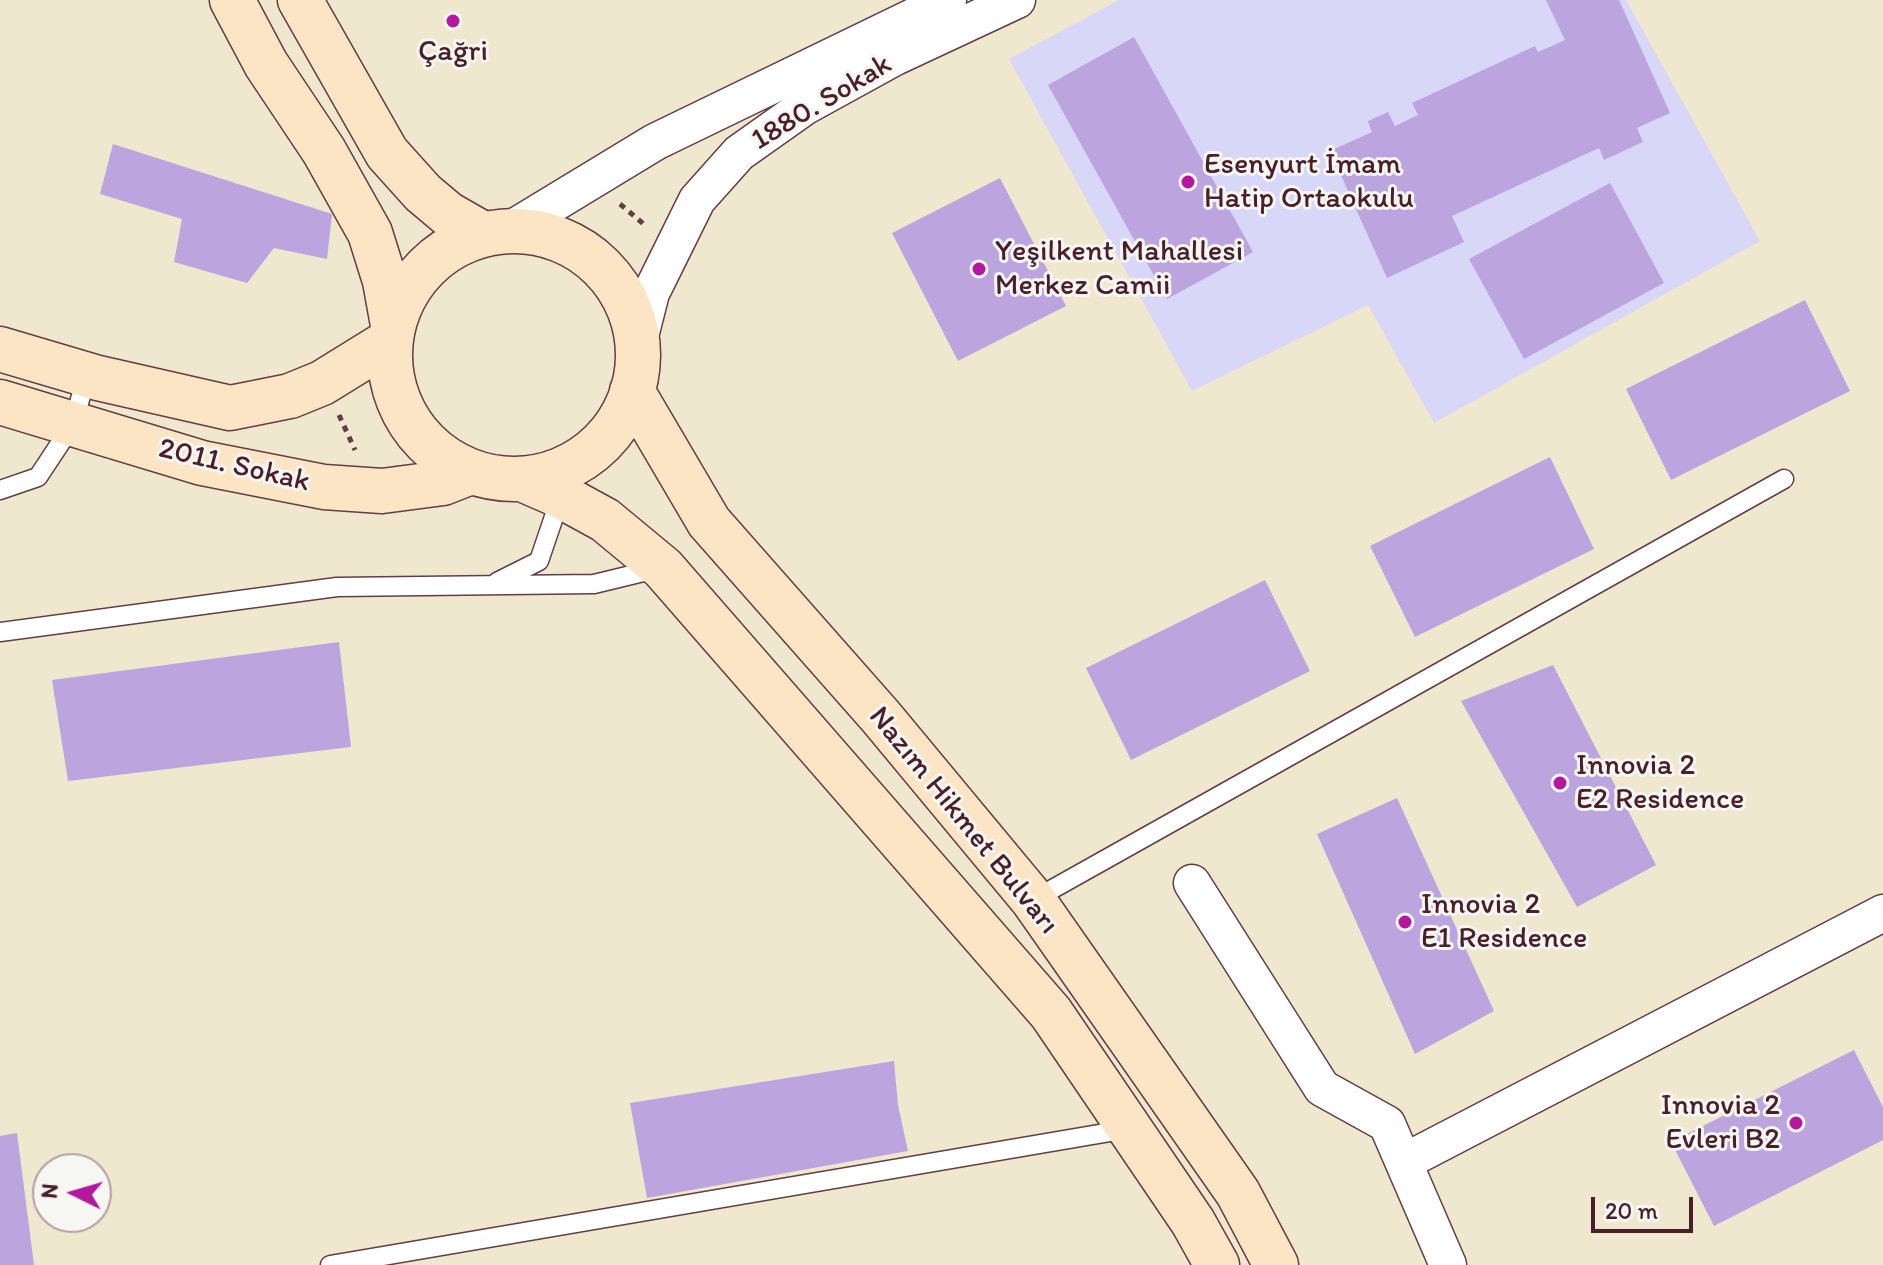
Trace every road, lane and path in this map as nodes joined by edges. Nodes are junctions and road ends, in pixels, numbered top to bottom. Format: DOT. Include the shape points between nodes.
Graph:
graph roads {
  1 [pos="232,0"];
  2 [pos="300,0"];
  3 [pos="948,0"];
  4 [pos="1017,0"];
  5 [pos="902,10"];
  6 [pos="609,195"];
  7 [pos="653,231"];
  8 [pos="497,232"];
  9 [pos="392,333"];
  10 [pos="638,344"];
  11 [pos="0,349"];
  12 [pos="87,375"];
  13 [pos="632,391"];
  14 [pos="0,402"];
  15 [pos="338,413"];
  16 [pos="73,424"];
  17 [pos="361,461"];
  18 [pos="471,472"];
  19 [pos="522,479"];
  20 [pos="1784,479"];
  21 [pos="0,490"];
  22 [pos="561,496"];
  23 [pos="663,568"];
  24 [pos="491,585"];
  25 [pos="0,632"];
  26 [pos="1192,883"];
  27 [pos="1033,900"];
  28 [pos="1883,913"];
  29 [pos="1129,1129"];
  30 [pos="1404,1162"];
  31 [pos="330,1265"];
  32 [pos="1217,1265"];
  33 [pos="1276,1265"];
  34 [pos="1448,1265"];
  1 -- 9 [label="main road" via="370,233 385,281"];
  2 -- 8 [label="main road" via="387,153 448,214"];
  3 -- 5 [label="street, 1880. Sokak"];
  4 -- 10 [label="street, 1880. Sokak" via="804,107 739,153 697,200 651,293"];
  5 -- 8 [label="street, 1880. Sokak"];
  6 -- 7 [label="path"];
  8 -- 9 [label="main road" via="461,242 423,270 399,303"];
  8 -- 10 [label="main road" via="556,237 597,262 625,299"];
  9 -- 12 [label="main road, 2011. Sokak" via="322,383 290,396 230,408"];
  9 -- 18 [label="main road" via="390,365 402,410 431,448"];
  10 -- 13 [label="main road"];
  11 -- 12 [label="main road, 2011. Sokak"];
  12 -- 16 [label="lane"];
  13 -- 19 [label="main road" via="623,414 591,453 570,466"];
  13 -- 27 [label="main road, Nazım Hikmet Bulvarı" via="709,522"];
  14 -- 16 [label="main road, 2011. Sokak"];
  15 -- 17 [label="path"];
  16 -- 18 [label="main road, 2011. Sokak" via="202,463 324,487 395,489 443,483"];
  16 -- 21 [label="lane" via="38,477"];
  18 -- 19 [label="main road"];
  19 -- 22 [label="main road, Nazım Hikmet Bulvarı"];
  20 -- 27 [label="lane"];
  22 -- 23 [label="main road, Nazım Hikmet Bulvarı" via="605,520"];
  22 -- 24 [label="lane" via="539,561"];
  23 -- 24 [label="lane" via="594,584"];
  23 -- 29 [label="main road, Nazım Hikmet Bulvarı" via="1051,1013"];
  24 -- 25 [label="lane" via="337,587"];
  26 -- 30 [label="street" via="1322,1088 1387,1124"];
  27 -- 33 [label="main road, Nazım Hikmet Bulvarı" via="1238,1193"];
  28 -- 30 [label="street"];
  29 -- 31 [label="lane"];
  29 -- 32 [label="main road, Nazım Hikmet Bulvarı"];
  30 -- 34 [label="street"];
}
